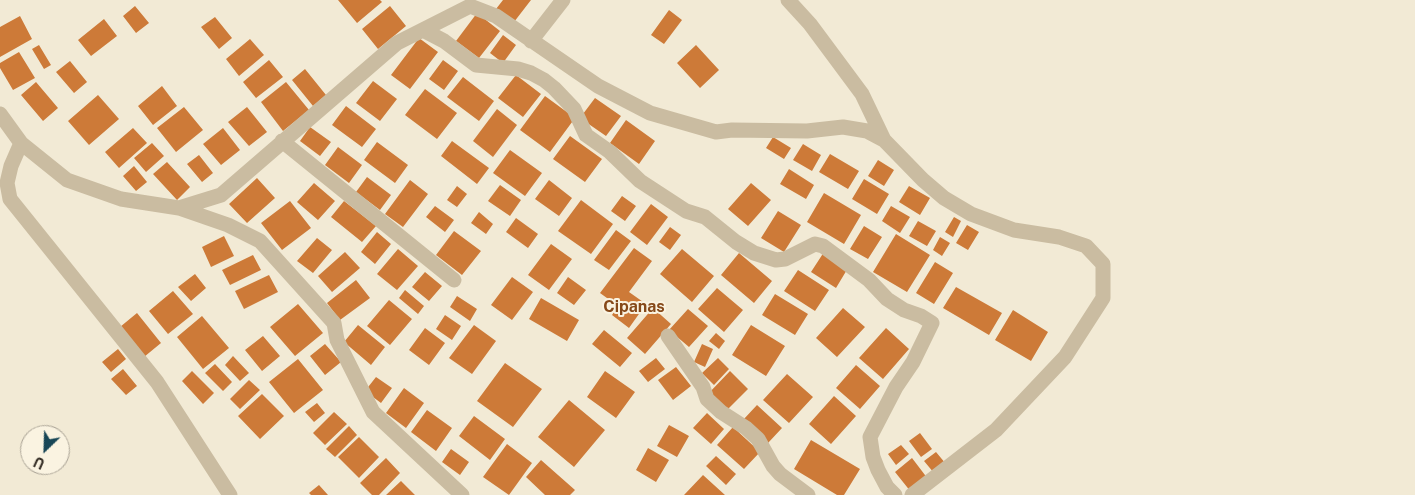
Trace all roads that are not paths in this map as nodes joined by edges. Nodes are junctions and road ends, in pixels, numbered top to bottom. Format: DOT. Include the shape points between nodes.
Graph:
graph roads {
  1 [pos="563,0"];
  2 [pos="788,0"];
  3 [pos="422,30"];
  4 [pos="531,41"];
  5 [pos="0,114"];
  6 [pos="884,140"];
  7 [pos="282,141"];
  8 [pos="21,143"];
  9 [pos="179,208"];
  10 [pos="454,280"];
  11 [pos="668,336"];
  12 [pos="230,495"];
  13 [pos="462,495"];
  14 [pos="808,495"];
  15 [pos="895,495"];
  16 [pos="912,495"];
  1 -- 4 [label="street"];
  2 -- 6 [label="street" via="862,94"];
  3 -- 4 [label="street" via="470,6 496,16"];
  3 -- 7 [label="street" via="396,43"];
  3 -- 15 [label="street" via="444,41 476,65 518,69 544,80 574,109 586,135 610,152 640,181 686,211 705,217 754,253 776,260 786,259 815,244 823,246 869,280 888,299 932,323 870,437 878,470"];
  4 -- 6 [label="street" via="598,86 650,113 716,132 808,131 843,127 867,131"];
  5 -- 8 [label="street"];
  6 -- 16 [label="street" via="944,198 971,214 1014,230 1059,237 1086,246 1103,264 1104,298 1065,357 996,430"];
  7 -- 9 [label="street" via="221,195"];
  7 -- 10 [label="street"];
  8 -- 9 [label="street" via="67,180 121,199"];
  8 -- 12 [label="street" via="6,183 10,199 157,382"];
  9 -- 13 [label="street" via="228,225 260,241 334,322 337,340 373,412"];
  11 -- 14 [label="street" via="703,387 707,399 758,439 780,474"];
}
